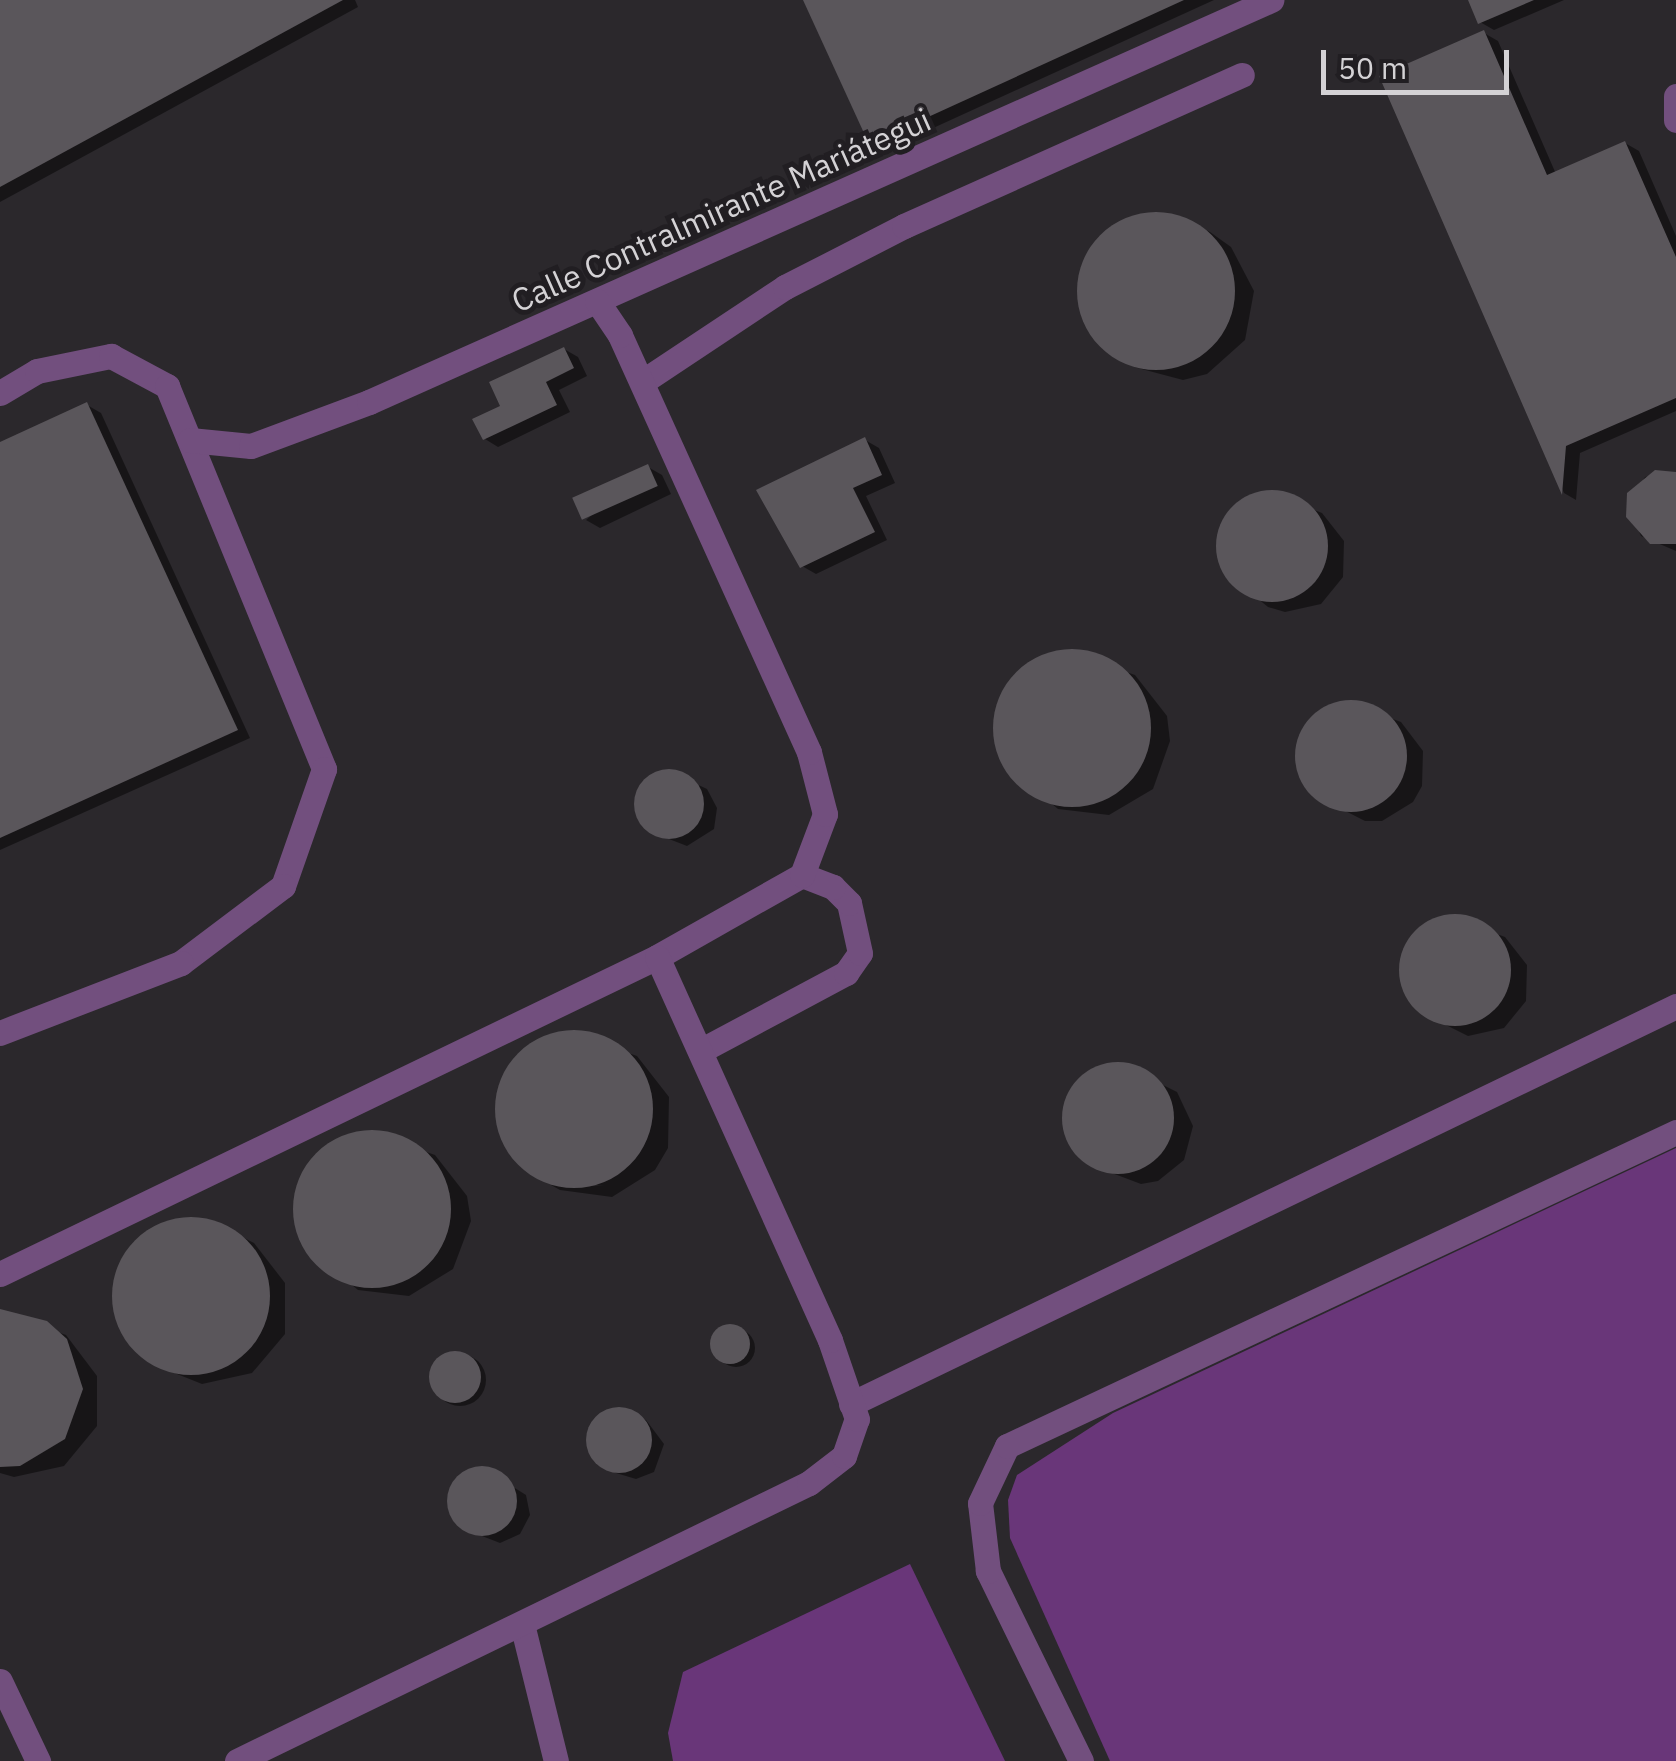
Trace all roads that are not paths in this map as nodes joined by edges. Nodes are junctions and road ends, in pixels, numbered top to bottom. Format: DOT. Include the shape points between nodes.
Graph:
graph roads {
  1 [pos="1271,0"];
  2 [pos="1242,75"];
  3 [pos="1676,96"];
  4 [pos="1676,120"];
  5 [pos="598,302"];
  6 [pos="642,382"];
  7 [pos="0,394"];
  8 [pos="190,440"];
  9 [pos="802,875"];
  10 [pos="657,957"];
  11 [pos="1676,1006"];
  12 [pos="0,1033"];
  13 [pos="700,1052"];
  14 [pos="1676,1132"];
  15 [pos="0,1274"];
  16 [pos="851,1404"];
  17 [pos="522,1624"];
  18 [pos="0,1681"];
  19 [pos="38,1761"];
  20 [pos="237,1761"];
  21 [pos="556,1761"];
  22 [pos="1081,1761"];
  1 -- 5 [label="street, Calle Contralmirante Mariátegui"];
  2 -- 6 [label="street" via="904,226 785,287"];
  3 -- 4 [label="street"];
  5 -- 6 [label="street"];
  5 -- 8 [label="street, Calle Contralmirante Mariátegui" via="251,446"];
  6 -- 9 [label="street" via="809,752 825,814"];
  7 -- 8 [label="street" via="37,371 111,356 167,386"];
  8 -- 12 [label="street" via="324,769 283,886 182,962"];
  9 -- 10 [label="street"];
  9 -- 13 [label="street" via="833,887 849,903 860,953 846,972"];
  10 -- 13 [label="street"];
  10 -- 15 [label="street"];
  11 -- 16 [label="street"];
  13 -- 16 [label="street" via="830,1340"];
  14 -- 22 [label="street" via="1007,1446 980,1503 988,1570"];
  16 -- 17 [label="street" via="856,1420 844,1456 809,1483"];
  17 -- 20 [label="street"];
  17 -- 21 [label="street"];
  18 -- 19 [label="street"];
}
